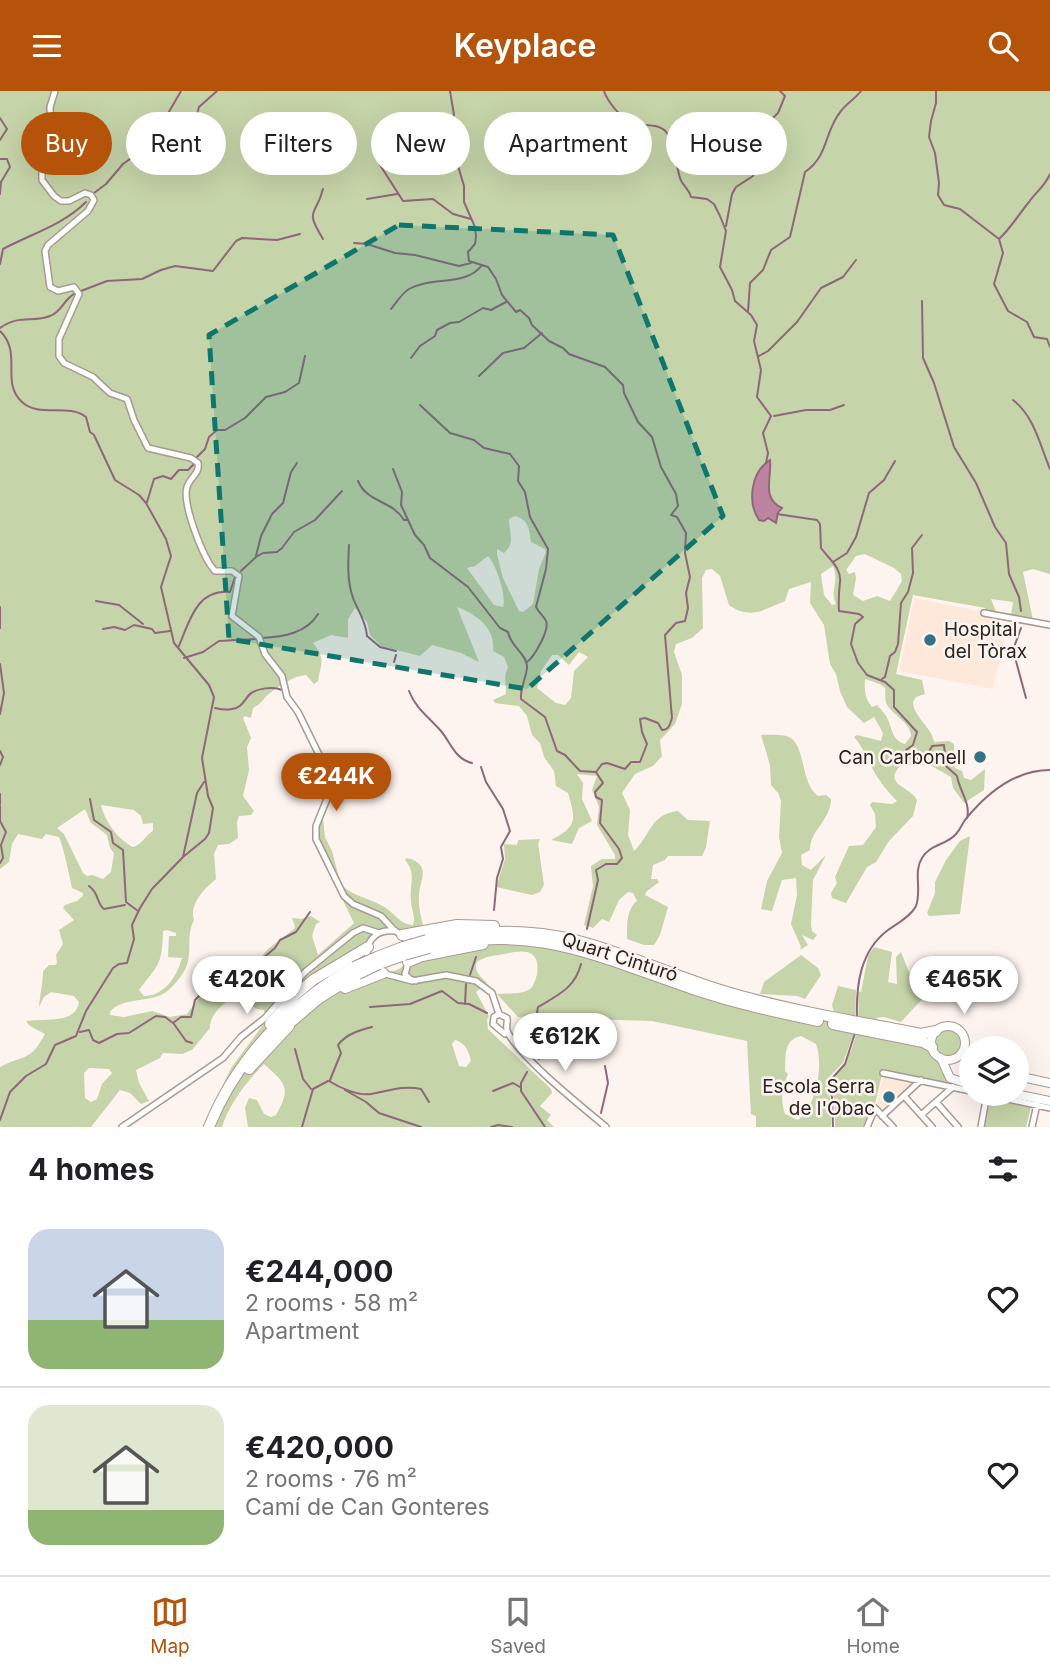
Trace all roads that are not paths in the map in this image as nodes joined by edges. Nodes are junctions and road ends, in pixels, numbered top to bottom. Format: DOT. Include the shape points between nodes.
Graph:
graph roads {
  1 [pos="55,91"];
  2 [pos="985,613"];
  3 [pos="1050,625"];
  4 [pos="377,914"];
  5 [pos="368,930"];
  6 [pos="380,932"];
  7 [pos="399,933"];
  8 [pos="524,936"];
  9 [pos="369,943"];
  10 [pos="405,957"];
  11 [pos="382,967"];
  12 [pos="416,981"];
  13 [pos="499,1014"];
  14 [pos="507,1025"];
  15 [pos="880,1030"];
  16 [pos="936,1031"];
  17 [pos="963,1036"];
  18 [pos="932,1047"];
  19 [pos="959,1055"];
  20 [pos="941,1058"];
  21 [pos="246,1067"];
  22 [pos="883,1073"];
  23 [pos="1029,1079"];
  24 [pos="921,1080"];
  25 [pos="959,1081"];
  26 [pos="1050,1083"];
  27 [pos="953,1087"];
  28 [pos="959,1088"];
  29 [pos="904,1096"];
  30 [pos="1029,1097"];
  31 [pos="1050,1101"];
  32 [pos="936,1102"];
  33 [pos="1029,1102"];
  34 [pos="1037,1104"];
  35 [pos="984,1106"];
  36 [pos="1050,1108"];
  37 [pos="879,1112"];
  38 [pos="921,1115"];
  39 [pos="955,1125"];
  40 [pos="122,1127"];
  41 [pos="209,1127"];
  42 [pos="216,1127"];
  43 [pos="604,1127"];
  44 [pos="867,1127"];
  45 [pos="892,1127"];
  46 [pos="932,1127"];
  47 [pos="947,1127"];
  48 [pos="981,1127"];
  49 [pos="1032,1127"];
  1 -- 4 [label="street" via="50,107 51,145 42,180 61,201 85,193 93,200 88,211 45,251 51,289 72,287 79,294 59,339 59,356 110,393 127,399 148,448 198,463 186,495 201,548 215,571 239,576 232,616 259,638 282,676 287,697 330,778 331,789 316,829 317,843 346,899"];
  2 -- 3 [label="street"];
  4 -- 6 [label="street" via="384,923"];
  4 -- 7 [label="street"];
  5 -- 6 [label="street"];
  5 -- 9 [label="street"];
  5 -- 40 [label="street" via="357,930 305,972 223,1058"];
  6 -- 7 [label="street"];
  6 -- 9 [label="street"];
  7 -- 8 [label="highway" via="465,925"];
  7 -- 10 [label="street" via="410,947"];
  8 -- 10 [label="highway"];
  8 -- 10 [label="highway, Quart Cinturó, bridge" via="471,933 428,944"];
  8 -- 15 [label="highway, Quart Cinturó" via="604,949 727,992"];
  9 -- 11 [label="street" via="370,964"];
  9 -- 21 [label="highway" via="361,953 321,974 294,996 269,1025"];
  10 -- 11 [label="highway, Quart Cinturó"];
  10 -- 11 [label="street" via="399,971"];
  10 -- 12 [label="street" via="406,976"];
  11 -- 12 [label="street"];
  11 -- 21 [label="highway" via="316,1005"];
  11 -- 21 [label="highway, Quart Cinturó, bridge" via="356,971 325,985 261,1042"];
  12 -- 13 [label="street" via="450,975 479,982 494,996"];
  13 -- 14 [label="street" via="506,1016"];
  13 -- 14 [label="street" via="492,1024 497,1029"];
  14 -- 43 [label="street" via="532,1065"];
  15 -- 16 [label="highway, Quart Cinturó"];
  15 -- 18 [label="highway, Quart Cinturó"];
  16 -- 17 [label="main road" via="957,1028"];
  16 -- 18 [label="main road"];
  18 -- 20 [label="main road"];
  19 -- 20 [label="main road" via="955,1059"];
  20 -- 25 [label="main road" via="950,1078"];
  21 -- 41 [label="highway, Quart Cinturó"];
  21 -- 42 [label="highway, Quart Cinturó"];
  22 -- 24 [label="street"];
  23 -- 26 [label="main road"];
  24 -- 27 [label="street"];
  24 -- 29 [label="street"];
  27 -- 28 [label="street"];
  27 -- 32 [label="street"];
  29 -- 37 [label="street"];
  29 -- 38 [label="street"];
  30 -- 31 [label="main road"];
  32 -- 38 [label="street"];
  32 -- 39 [label="street"];
  33 -- 34 [label="street"];
  34 -- 36 [label="street"];
  34 -- 49 [label="street"];
  35 -- 48 [label="street"];
  37 -- 44 [label="street"];
  37 -- 45 [label="street"];
  38 -- 46 [label="street"];
  39 -- 47 [label="street"];
}
